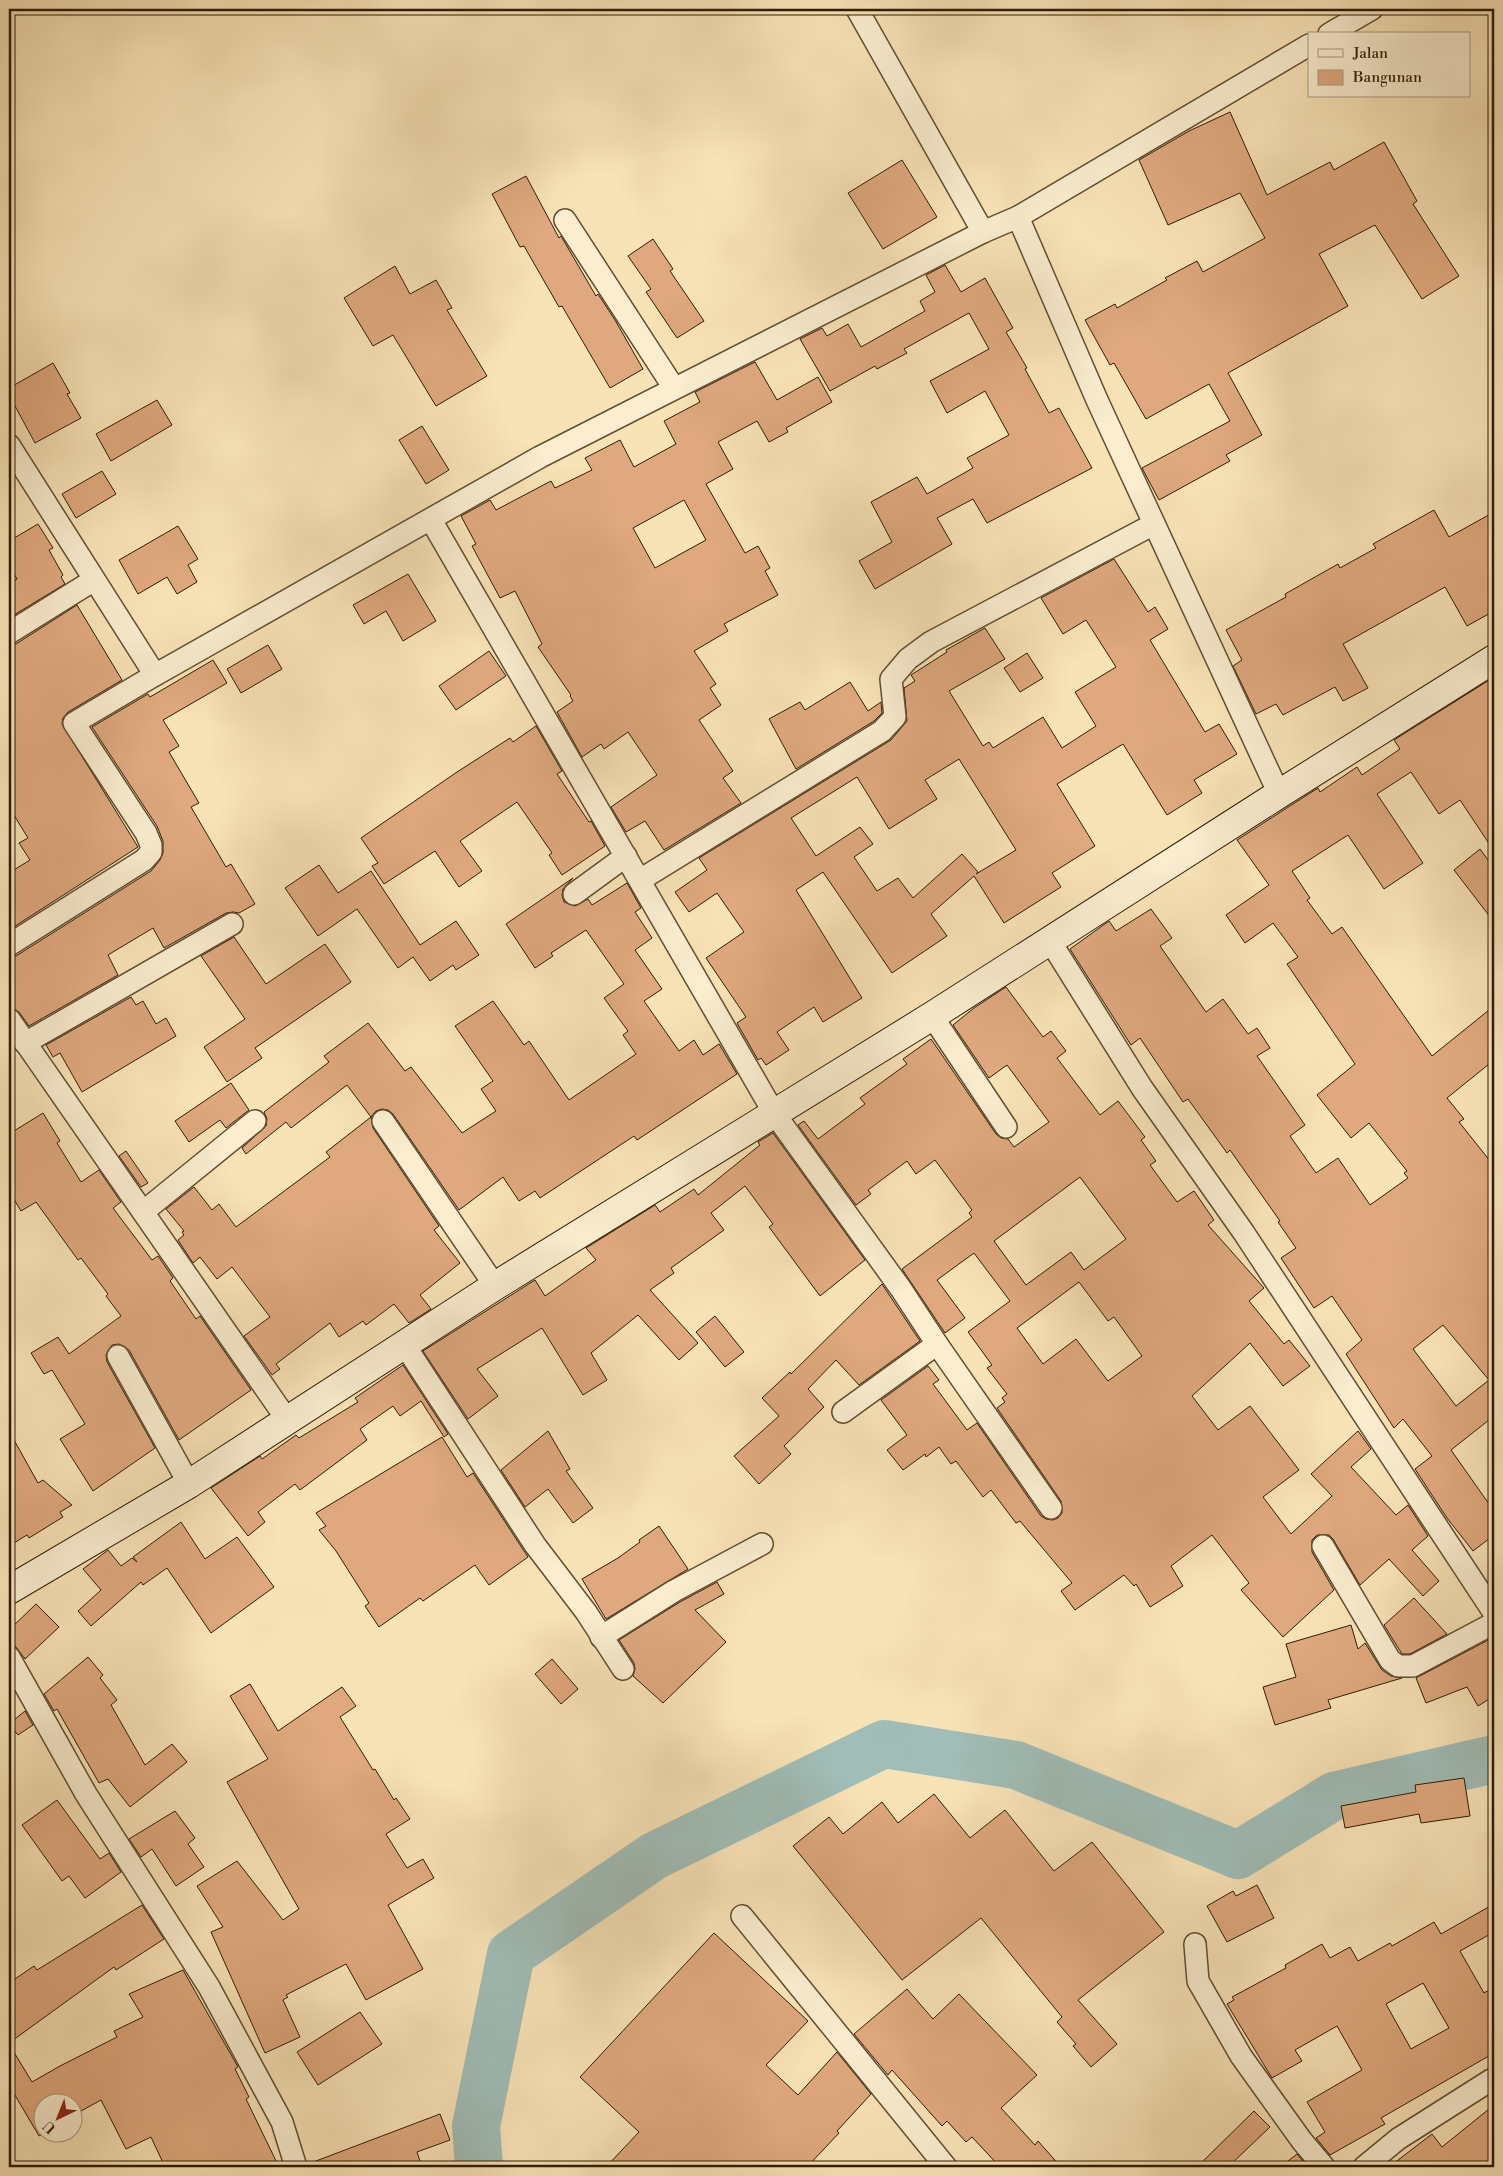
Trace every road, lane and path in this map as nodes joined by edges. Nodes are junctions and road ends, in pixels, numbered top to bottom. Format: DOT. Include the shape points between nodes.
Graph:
graph roads {
  1 [pos="857,9"];
  2 [pos="1372,9"];
  3 [pos="1332,32"];
  4 [pos="1308,47"];
  5 [pos="1018,217"];
  6 [pos="565,220"];
  7 [pos="983,232"];
  8 [pos="674,388"];
  9 [pos="9,445"];
  10 [pos="431,520"];
  11 [pos="1154,524"];
  12 [pos="94,580"];
  13 [pos="9,634"];
  14 [pos="1494,659"];
  15 [pos="155,675"];
  16 [pos="1279,794"];
  17 [pos="626,856"];
  18 [pos="640,880"];
  19 [pos="574,894"];
  20 [pos="232,924"];
  21 [pos="1050,941"];
  22 [pos="9,945"];
  23 [pos="932,1016"];
  24 [pos="9,1019"];
  25 [pos="25,1043"];
  26 [pos="774,1113"];
  27 [pos="255,1121"];
  28 [pos="383,1121"];
  29 [pos="1006,1127"];
  30 [pos="143,1212"];
  31 [pos="495,1286"];
  32 [pos="404,1344"];
  33 [pos="937,1344"];
  34 [pos="118,1356"];
  35 [pos="843,1412"];
  36 [pos="288,1420"];
  37 [pos="189,1484"];
  38 [pos="1051,1508"];
  39 [pos="762,1544"];
  40 [pos="1323,1546"];
  41 [pos="9,1590"];
  42 [pos="1494,1612"];
  43 [pos="1494,1623"];
  44 [pos="601,1637"];
  45 [pos="9,1656"];
  46 [pos="623,1669"];
  47 [pos="742,1916"];
  48 [pos="1195,1944"];
  49 [pos="1493,2081"];
  50 [pos="296,2167"];
  51 [pos="946,2167"];
  52 [pos="1324,2167"];
  53 [pos="1364,2167"];
  1 -- 7 [label="street"];
  2 -- 3 [label="street"];
  4 -- 5 [label="street"];
  5 -- 7 [label="street"];
  5 -- 11 [label="street"];
  6 -- 8 [label="street"];
  7 -- 8 [label="street"];
  8 -- 10 [label="street" via="540,457"];
  9 -- 12 [label="street"];
  10 -- 15 [label="street"];
  10 -- 17 [label="street"];
  11 -- 16 [label="street"];
  11 -- 18 [label="street" via="930,642 908,659 891,679 895,717 882,731"];
  12 -- 13 [label="street"];
  12 -- 15 [label="street"];
  14 -- 16 [label="main road"];
  15 -- 22 [label="street" via="74,723 146,833 151,852 144,860"];
  16 -- 21 [label="main road"];
  17 -- 18 [label="street"];
  17 -- 19 [label="street"];
  18 -- 26 [label="street"];
  20 -- 25 [label="street"];
  21 -- 23 [label="main road"];
  21 -- 42 [label="street" via="1142,1088 1244,1233"];
  23 -- 26 [label="main road"];
  23 -- 29 [label="street"];
  24 -- 25 [label="street"];
  25 -- 30 [label="street"];
  26 -- 31 [label="main road"];
  26 -- 33 [label="street" via="901,1288"];
  27 -- 30 [label="street"];
  28 -- 31 [label="street"];
  30 -- 36 [label="street"];
  31 -- 32 [label="main road"];
  32 -- 36 [label="main road"];
  32 -- 44 [label="street" via="535,1545"];
  33 -- 35 [label="street"];
  33 -- 38 [label="street"];
  34 -- 37 [label="street"];
  36 -- 37 [label="main road"];
  37 -- 41 [label="main road"];
  39 -- 44 [label="street" via="674,1591"];
  40 -- 43 [label="street" via="1390,1660 1398,1666 1413,1666"];
  44 -- 46 [label="street"];
  45 -- 50 [label="street" via="86,1794 209,1987 282,2122"];
  47 -- 51 [label="street"];
  48 -- 52 [label="street" via="1198,1981 1241,2056"];
  49 -- 53 [label="street" via="1398,2139"];
}
